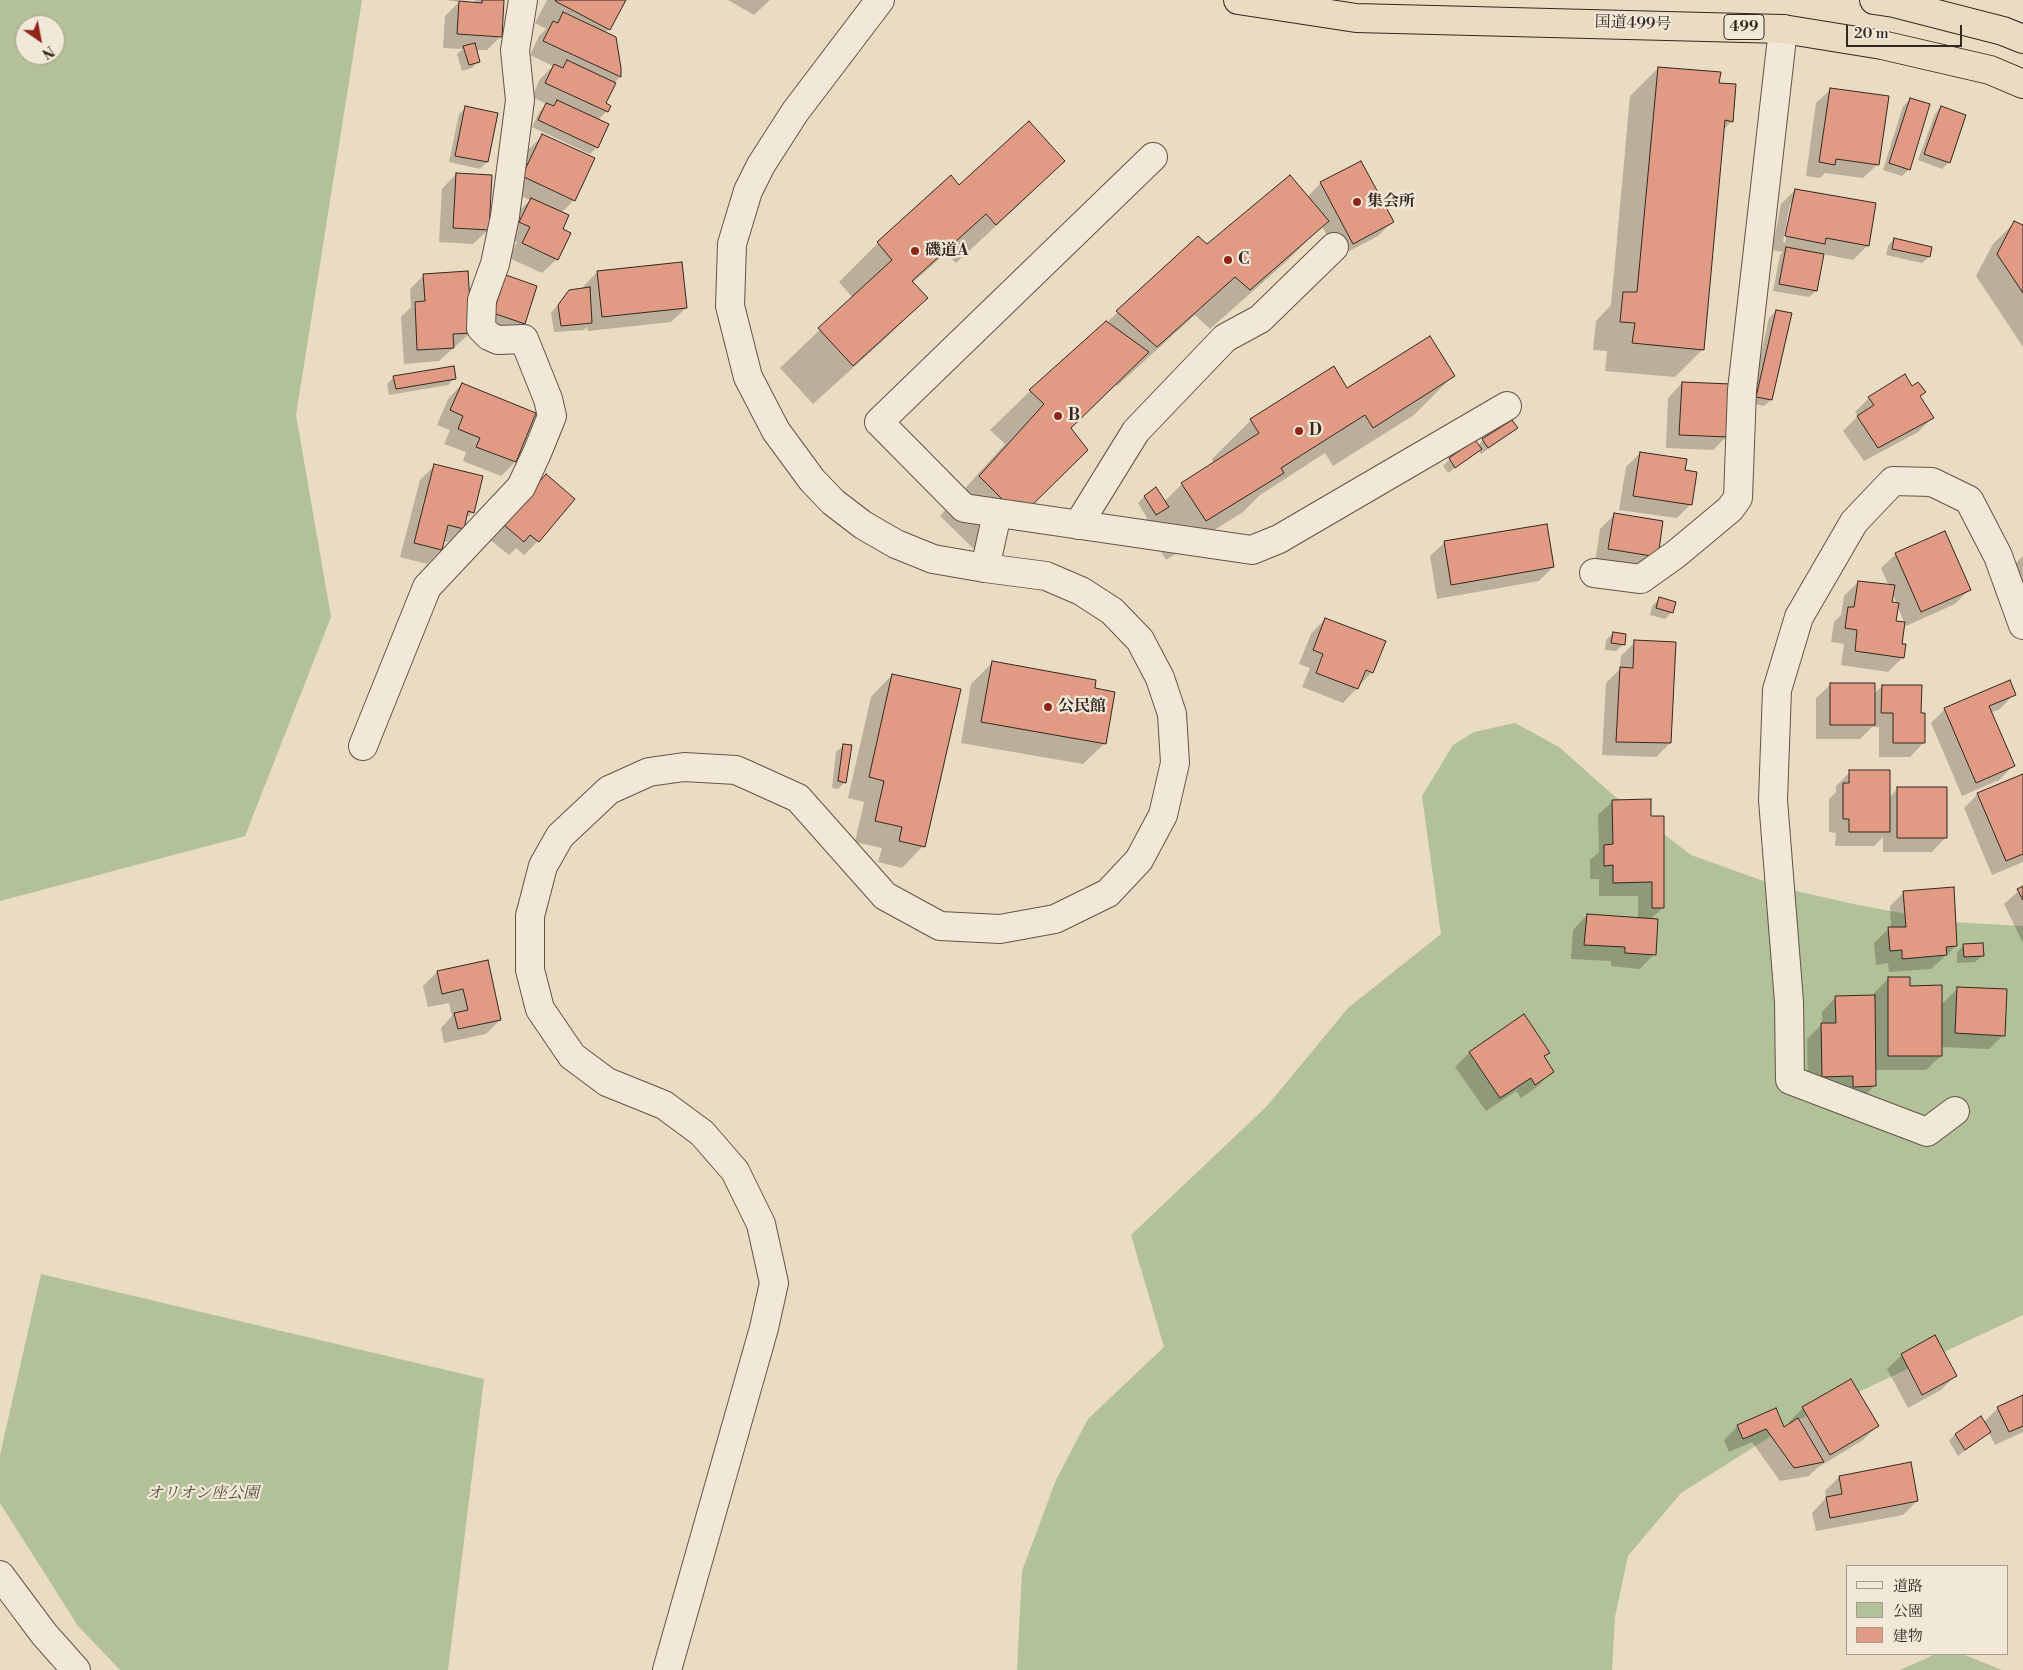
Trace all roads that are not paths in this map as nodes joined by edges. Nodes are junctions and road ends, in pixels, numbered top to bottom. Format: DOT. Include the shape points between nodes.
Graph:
graph roads {
  1 [pos="523,0"];
  2 [pos="880,0"];
  3 [pos="1238,0"];
  4 [pos="1874,0"];
  5 [pos="1783,29"];
  6 [pos="2023,39"];
  7 [pos="2023,84"];
  8 [pos="1153,157"];
  9 [pos="1334,247"];
  10 [pos="1507,406"];
  11 [pos="998,514"];
  12 [pos="1078,525"];
  13 [pos="986,568"];
  14 [pos="1594,573"];
  15 [pos="2023,625"];
  16 [pos="363,746"];
  17 [pos="1955,1110"];
  18 [pos="0,1575"];
  19 [pos="76,1670"];
  20 [pos="666,1670"];
  1 -- 16 [label="street" via="515,50 520,100 507,207 495,264 482,300 481,328 498,340 524,339 552,416 521,487 427,587"];
  2 -- 13 [label="street" via="795,112 761,164 748,191 732,244 730,306 748,377 776,431 812,480 833,502 896,544 933,559"];
  3 -- 5 [label="highway, 国道499号 / 499" via="1356,18"];
  4 -- 6 [label="highway" via="1958,19"];
  5 -- 7 [label="highway, 国道499号 / 499" via="1882,45 1990,70"];
  5 -- 14 [label="street" via="1742,390 1738,498 1730,509 1641,579"];
  8 -- 11 [label="street" via="879,422 964,508"];
  9 -- 12 [label="street" via="1260,319 1226,338 1136,431"];
  10 -- 12 [label="street" via="1280,539 1252,550"];
  11 -- 12 [label="street"];
  11 -- 13 [label="street"];
  13 -- 20 [label="street" via="1046,576 1081,591 1112,611 1140,640 1160,678 1172,714 1175,763 1163,815 1139,860 1108,893 1055,919 1000,929 940,926 885,896 798,798 736,770 684,767 649,772 609,790 560,836 544,866 530,916 530,970 540,1009 572,1056 607,1082 664,1105 702,1133 735,1171 761,1224 774,1283"];
  15 -- 17 [label="street" via="1998,556 1969,500 1932,482 1894,481 1854,522 1799,618 1777,690 1773,800 1789,1002 1790,1080 1927,1132"];
  18 -- 19 [label="street"];
}
